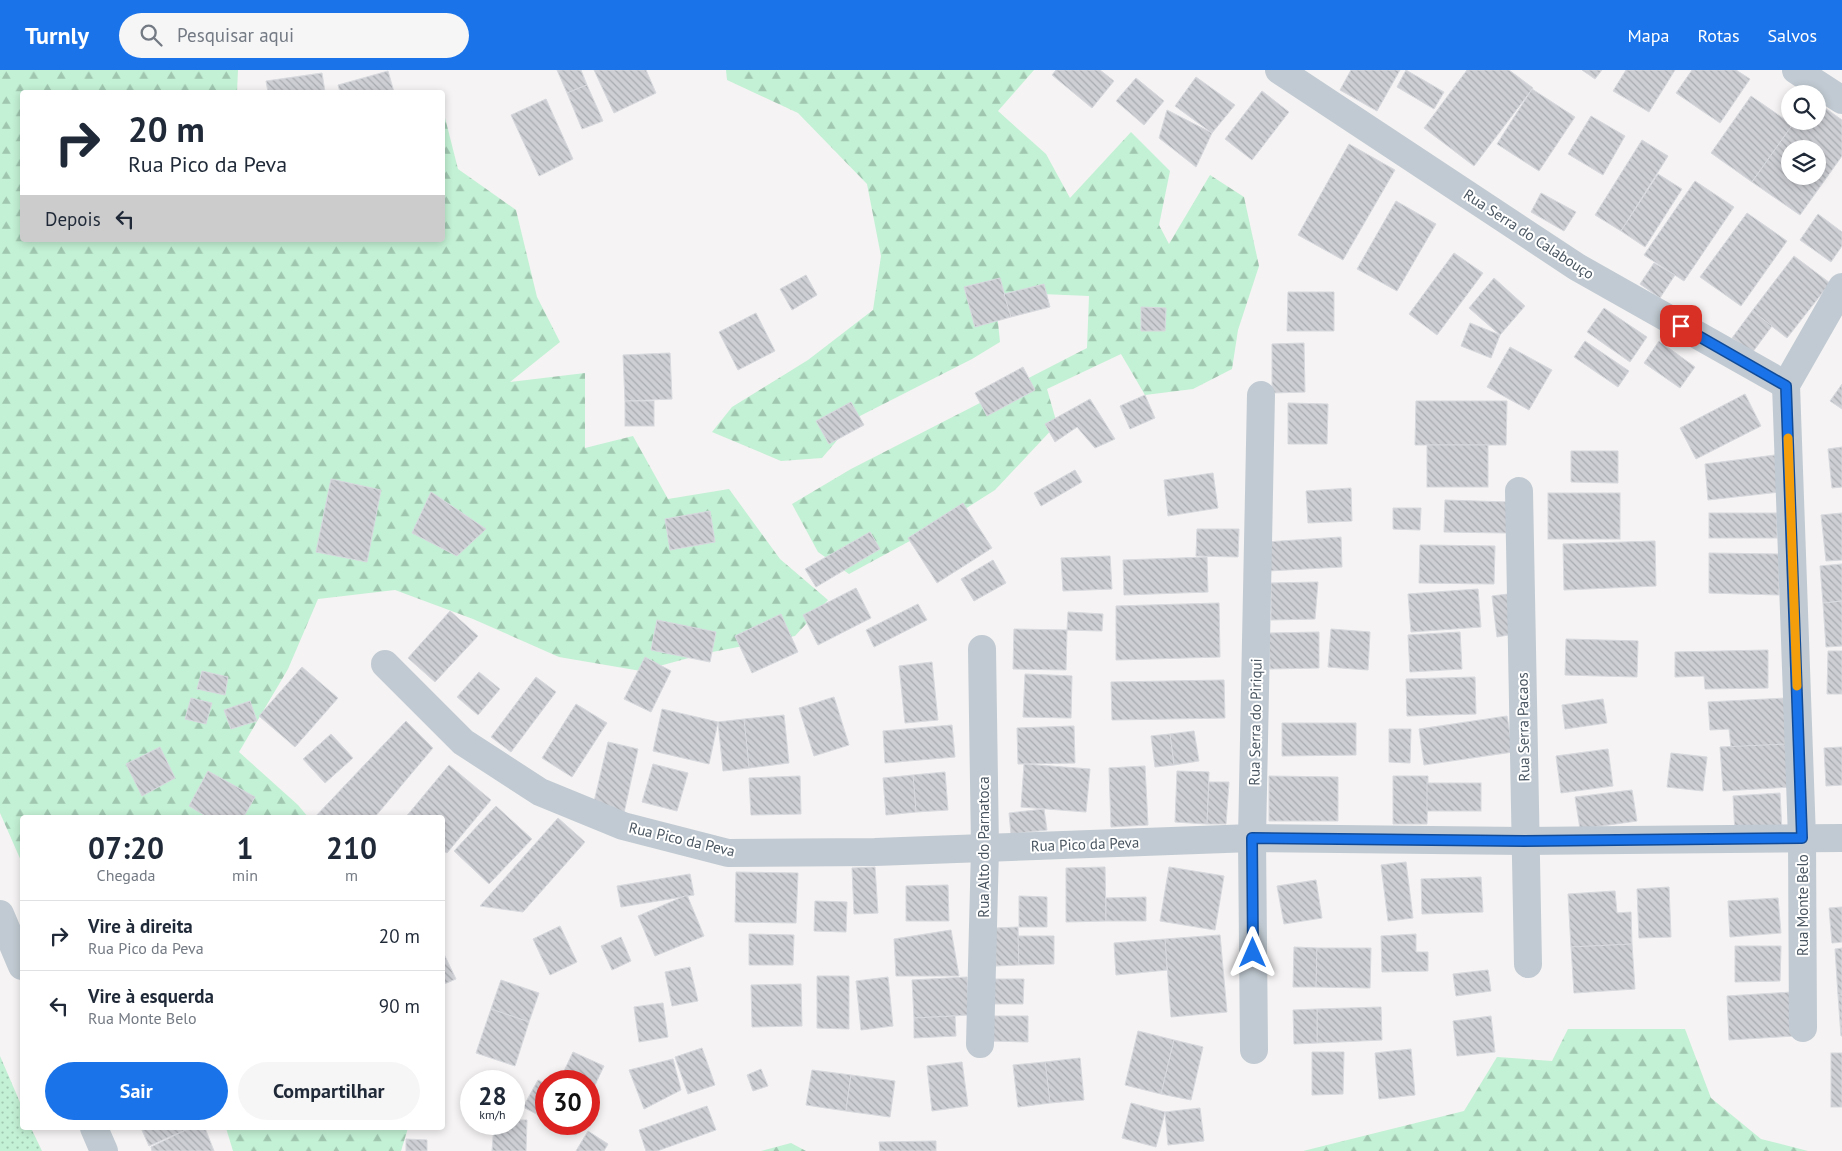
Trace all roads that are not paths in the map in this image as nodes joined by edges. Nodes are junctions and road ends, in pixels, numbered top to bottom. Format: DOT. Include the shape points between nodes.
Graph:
graph roads {
  1 [pos="1279,70"];
  2 [pos="1796,70"];
  3 [pos="1842,100"];
  4 [pos="1842,287"];
  5 [pos="1786,386"];
  6 [pos="1261,395"];
  7 [pos="1519,491"];
  8 [pos="982,650"];
  9 [pos="385,664"];
  10 [pos="1252,838"];
  11 [pos="1802,838"];
  12 [pos="1842,838"];
  13 [pos="1524,841"];
  14 [pos="985,848"];
  15 [pos="0,914"];
  16 [pos="20,961"];
  17 [pos="1528,964"];
  18 [pos="1803,1028"];
  19 [pos="980,1044"];
  20 [pos="1254,1050"];
  21 [pos="95,1130"];
  22 [pos="104,1151"];
  1 -- 5 [label="street, Rua Serra do Calabouço" via="1577,267"];
  2 -- 3 [label="street"];
  4 -- 5 [label="street"];
  5 -- 11 [label="street, Rua Monte Belo"];
  6 -- 10 [label="street, Rua Serra do Piriqui"];
  7 -- 13 [label="street, Rua Serra Pacaos"];
  8 -- 14 [label="street, Rua Alto do Parnatoca"];
  9 -- 14 [label="street, Rua Pico da Peva" via="471,747 540,792 622,826 728,853"];
  10 -- 13 [label="street, Rua Pico da Peva"];
  10 -- 14 [label="street, Rua Pico da Peva"];
  10 -- 20 [label="street, Rua Serra do Piriqui"];
  11 -- 12 [label="street, Rua Pico da Peva"];
  11 -- 13 [label="street, Rua Pico da Peva"];
  11 -- 18 [label="street, Rua Monte Belo"];
  13 -- 17 [label="street, Rua Serra Pacaos"];
  14 -- 19 [label="street, Rua Alto do Parnatoca"];
  15 -- 16 [label="street"];
  21 -- 22 [label="street"];
}
